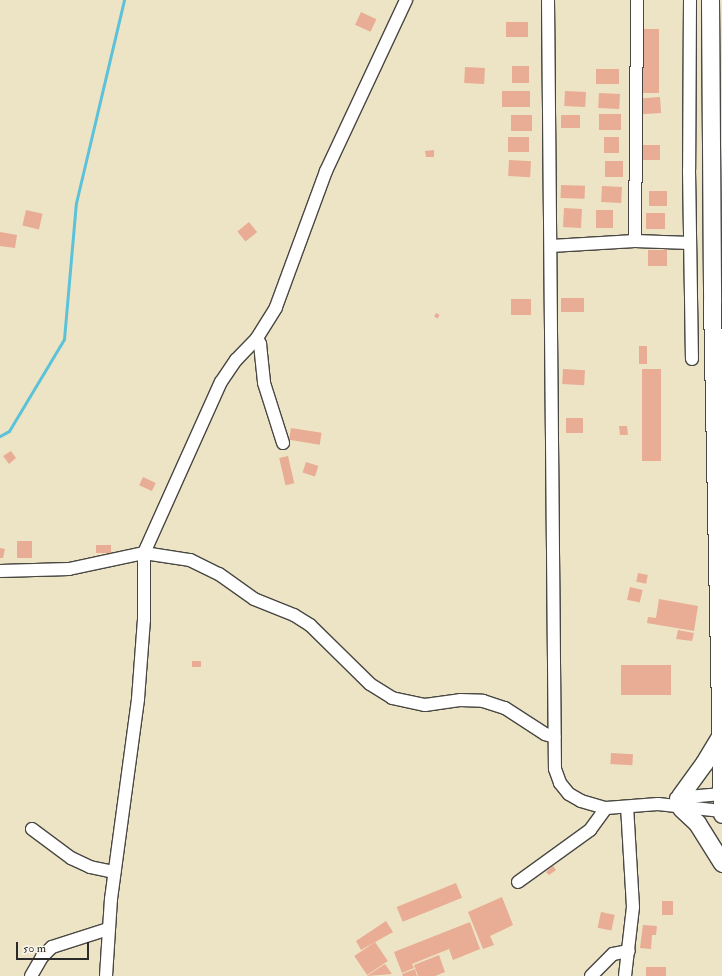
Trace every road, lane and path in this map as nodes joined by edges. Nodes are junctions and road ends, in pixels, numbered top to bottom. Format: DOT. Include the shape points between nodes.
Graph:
graph roads {
  1 [pos="406,0"];
  2 [pos="548,0"];
  3 [pos="637,0"];
  4 [pos="690,0"];
  5 [pos="710,0"];
  6 [pos="634,241"];
  7 [pos="690,243"];
  8 [pos="551,246"];
  9 [pos="256,338"];
  10 [pos="692,359"];
  11 [pos="283,443"];
  12 [pos="144,553"];
  13 [pos="0,571"];
  14 [pos="720,663"];
  15 [pos="721,734"];
  16 [pos="555,738"];
  17 [pos="722,794"];
  18 [pos="681,802"];
  19 [pos="627,807"];
  20 [pos="606,808"];
  21 [pos="722,812"];
  22 [pos="32,829"];
  23 [pos="722,863"];
  24 [pos="114,872"];
  25 [pos="518,882"];
  26 [pos="108,928"];
  27 [pos="629,951"];
  28 [pos="31,976"];
  29 [pos="106,976"];
  30 [pos="592,976"];
  31 [pos="625,976"];
  1 -- 9 [label="street" via="326,171 278,301"];
  2 -- 8 [label="street"];
  3 -- 6 [label="street"];
  4 -- 7 [label="street"];
  5 -- 14 [label="highway"];
  6 -- 7 [label="street"];
  6 -- 8 [label="street"];
  7 -- 10 [label="street"];
  8 -- 16 [label="street"];
  9 -- 11 [label="street" via="260,344 264,383"];
  9 -- 12 [label="street" via="236,360 218,388"];
  12 -- 13 [label="street" via="69,569"];
  12 -- 16 [label="street" via="198,563 219,574 254,599 303,620 317,630 370,684 392,698 425,705 460,700 483,701 505,708"];
  12 -- 24 [label="street" via="144,620 138,698 131,767"];
  14 -- 15 [label="highway"];
  15 -- 17 [label="highway"];
  15 -- 18 [label="highway"];
  16 -- 20 [label="street" via="555,769 564,789 581,801"];
  17 -- 18 [label="street"];
  17 -- 21 [label="highway"];
  18 -- 19 [label="street"];
  18 -- 21 [label="street"];
  18 -- 23 [label="highway"];
  19 -- 20 [label="street"];
  19 -- 27 [label="street" via="633,908"];
  20 -- 25 [label="street" via="590,830"];
  22 -- 24 [label="street" via="70,858 90,867"];
  24 -- 26 [label="street"];
  26 -- 28 [label="street" via="52,947"];
  26 -- 29 [label="street"];
  27 -- 30 [label="street" via="613,954"];
  27 -- 31 [label="street"];
}
